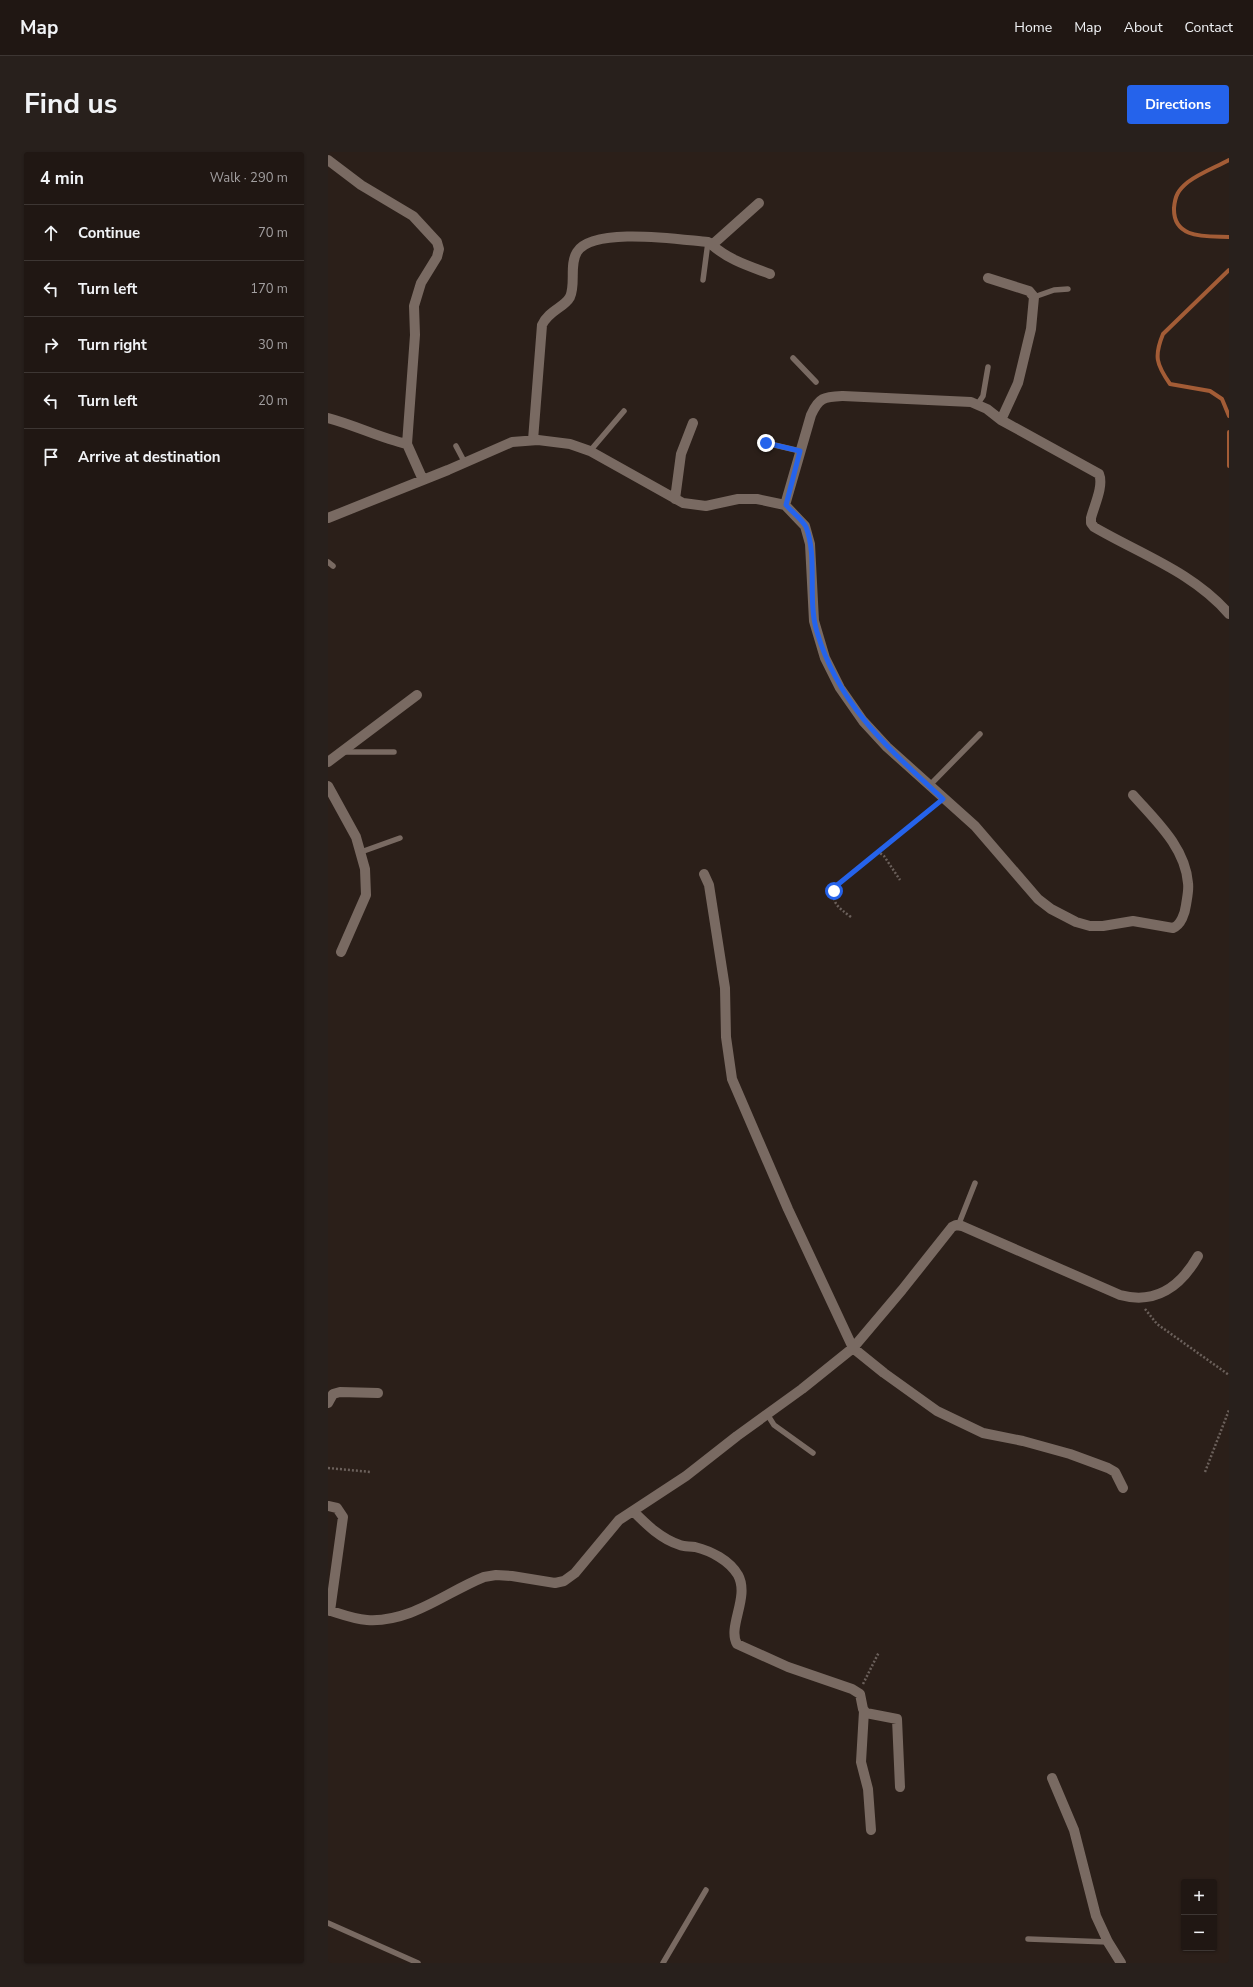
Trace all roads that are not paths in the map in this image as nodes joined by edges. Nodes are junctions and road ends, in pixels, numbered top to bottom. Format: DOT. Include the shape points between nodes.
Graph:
graph roads {
  1 [pos="328,160"];
  2 [pos="759,203"];
  3 [pos="710,243"];
  4 [pos="770,274"];
  5 [pos="988,278"];
  6 [pos="703,280"];
  7 [pos="1068,289"];
  8 [pos="1034,297"];
  9 [pos="792,358"];
  10 [pos="988,368"];
  11 [pos="816,382"];
  12 [pos="977,405"];
  13 [pos="624,411"];
  14 [pos="328,418"];
  15 [pos="1002,420"];
  16 [pos="692,423"];
  17 [pos="533,440"];
  18 [pos="766,443"];
  19 [pos="407,444"];
  20 [pos="456,446"];
  21 [pos="590,451"];
  22 [pos="800,451"];
  23 [pos="465,463"];
  24 [pos="424,480"];
  25 [pos="675,499"];
  26 [pos="786,505"];
  27 [pos="328,518"];
  28 [pos="328,562"];
  29 [pos="333,566"];
  30 [pos="1229,614"];
  31 [pos="417,695"];
  32 [pos="980,734"];
  33 [pos="340,752"];
  34 [pos="394,752"];
  35 [pos="328,762"];
  36 [pos="328,786"];
  37 [pos="929,786"];
  38 [pos="1133,795"];
  39 [pos="400,838"];
  40 [pos="362,852"];
  41 [pos="704,874"];
  42 [pos="342,952"];
  43 [pos="975,1183"];
  44 [pos="958,1226"];
  45 [pos="1198,1256"];
  46 [pos="852,1348"];
  47 [pos="378,1393"];
  48 [pos="328,1402"];
  49 [pos="767,1414"];
  50 [pos="813,1453"];
  51 [pos="1123,1488"];
  52 [pos="328,1506"];
  53 [pos="633,1511"];
  54 [pos="329,1610"];
  55 [pos="864,1711"];
  56 [pos="1052,1778"];
  57 [pos="900,1787"];
  58 [pos="871,1830"];
  59 [pos="706,1890"];
  60 [pos="328,1923"];
  61 [pos="1028,1939"];
  62 [pos="1108,1942"];
  63 [pos="418,1963"];
  64 [pos="664,1963"];
  65 [pos="1121,1963"];
  1 -- 19 [label="street" via="361,185 413,216 437,242 439,249 421,283 414,306 415,335"];
  2 -- 3 [label="street"];
  3 -- 4 [label="street" via="739,262"];
  3 -- 6 [label="lane"];
  3 -- 17 [label="street" via="634,235 597,242 578,251 569,298 548,314 542,325"];
  5 -- 8 [label="street" via="1029,291"];
  7 -- 8 [label="lane" via="1054,290"];
  8 -- 15 [label="street" via="1031,329 1018,384"];
  9 -- 11 [label="lane"];
  10 -- 12 [label="lane" via="982,396"];
  12 -- 15 [label="street"];
  12 -- 22 [label="street" via="971,402 944,400 825,395 816,404"];
  13 -- 21 [label="lane"];
  14 -- 19 [label="street" via="351,424 388,440"];
  15 -- 30 [label="street" via="1099,474 1101,479 1091,524 1177,571 1218,602"];
  16 -- 25 [label="street" via="682,454"];
  17 -- 21 [label="street" via="570,444"];
  17 -- 23 [label="street" via="512,442"];
  18 -- 22 [label="lane"];
  19 -- 24 [label="street"];
  20 -- 23 [label="lane"];
  21 -- 25 [label="street"];
  22 -- 26 [label="street"];
  23 -- 24 [label="street"];
  24 -- 27 [label="street"];
  25 -- 26 [label="street" via="697,506 738,499 757,499"];
  26 -- 37 [label="street" via="806,526 810,544 814,621 831,672 863,721"];
  28 -- 29 [label="lane"];
  31 -- 33 [label="street"];
  32 -- 37 [label="lane"];
  33 -- 34 [label="lane"];
  33 -- 35 [label="street"];
  36 -- 40 [label="street"];
  37 -- 38 [label="street" via="985,836 1038,899 1051,909 1090,926 1133,921 1173,928 1179,925 1186,910 1189,884 1186,869 1180,853"];
  39 -- 40 [label="lane"];
  40 -- 42 [label="street" via="366,895"];
  41 -- 46 [label="street" via="709,885 725,988 726,1037 732,1079"];
  43 -- 44 [label="lane"];
  44 -- 45 [label="street" via="1120,1295 1139,1298 1159,1294 1177,1284"];
  44 -- 46 [label="street" via="952,1227"];
  46 -- 49 [label="street"];
  46 -- 51 [label="street" via="937,1411 983,1433 1036,1444 1108,1468 1115,1472"];
  47 -- 48 [label="street" via="340,1392 333,1394"];
  49 -- 50 [label="lane" via="774,1425"];
  49 -- 53 [label="street" via="686,1476"];
  52 -- 54 [label="street" via="337,1508 343,1517"];
  53 -- 54 [label="street" via="613,1526 575,1573 564,1581 550,1583 512,1576 484,1577 415,1612 394,1618 366,1620"];
  53 -- 55 [label="street" via="649,1527 668,1540 681,1546 696,1547 712,1553 732,1566 741,1583 734,1634 737,1644 788,1667 852,1689 860,1694"];
  55 -- 57 [label="street" via="897,1719"];
  55 -- 58 [label="street" via="862,1762 868,1789"];
  56 -- 62 [label="street" via="1074,1830 1093,1906"];
  59 -- 64 [label="lane"];
  60 -- 63 [label="lane"];
  61 -- 62 [label="lane"];
  62 -- 65 [label="street"];
}
